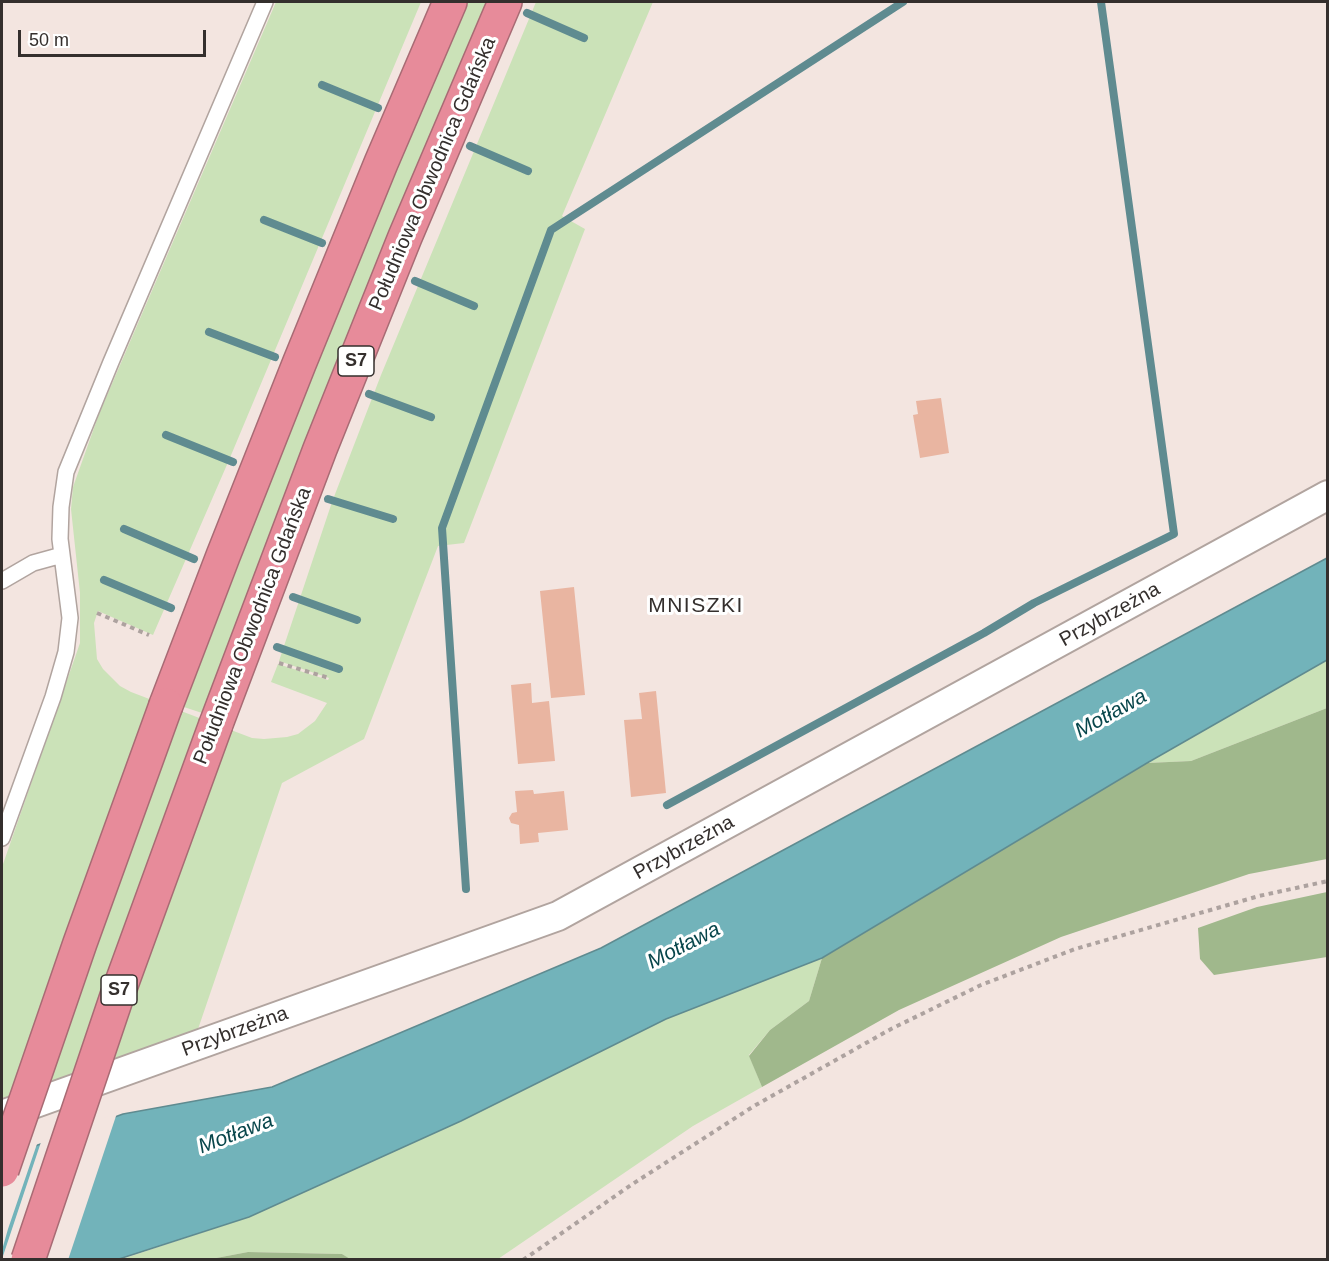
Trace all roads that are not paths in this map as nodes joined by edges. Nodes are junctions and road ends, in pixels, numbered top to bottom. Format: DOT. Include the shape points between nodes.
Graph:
graph roads {
  1 [pos="265,2"];
  2 [pos="450,2"];
  3 [pos="505,2"];
  4 [pos="1328,495"];
  5 [pos="62,555"];
  6 [pos="2,581"];
  7 [pos="2,838"];
  8 [pos="2,1115"];
  9 [pos="2,1170"];
  10 [pos="28,1260"];
  1 -- 5 [label="lane" via="66,472 61,507"];
  2 -- 9 [label="highway, bridge" via="223,556 80,943"];
  3 -- 10 [label="highway, Południowa Obwodnica Gdańska / S7, bridge" via="350,375 216,724 117,996"];
  4 -- 8 [label="street, Przybrzeżna" via="558,916"];
  5 -- 6 [label="lane" via="33,563"];
  5 -- 7 [label="lane" via="70,618 66,652"];
}
